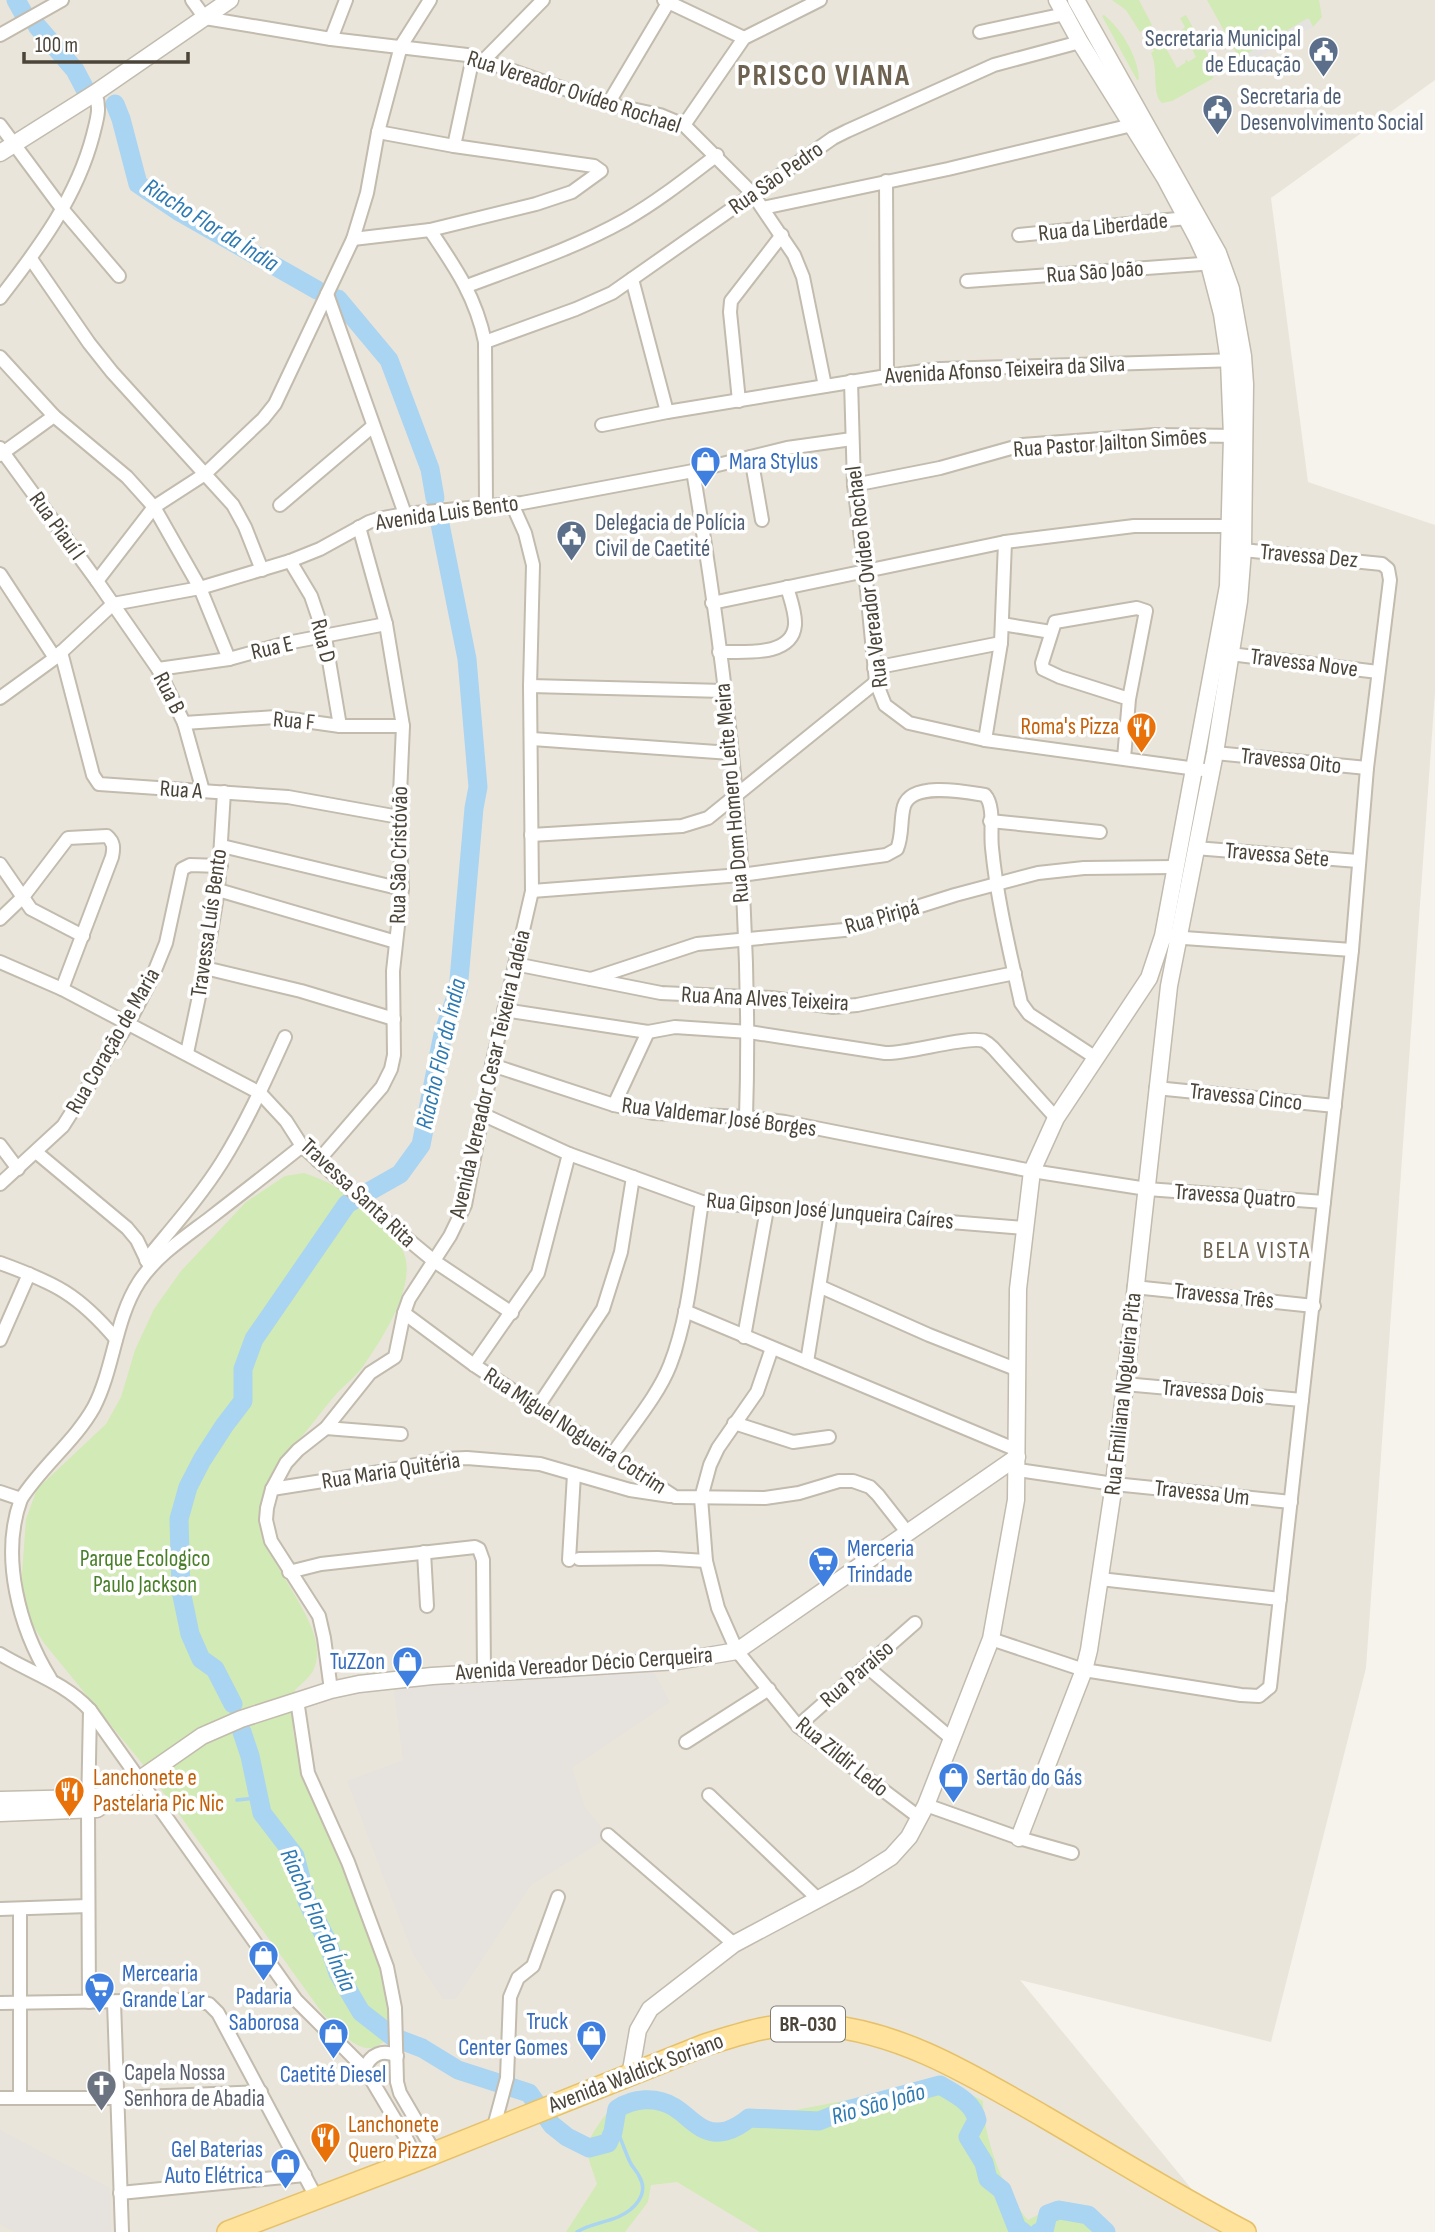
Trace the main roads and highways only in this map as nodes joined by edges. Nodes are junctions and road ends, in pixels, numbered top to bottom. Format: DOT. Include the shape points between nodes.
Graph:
graph roads {
  1 [pos="267,2224"];
  2 [pos="228,2232"];
  3 [pos="1245,2232"];
  1 -- 2 [label="main road, Avenida Waldick Soriano / BR-030"];
  1 -- 3 [label="main road, Avenida Waldick Soriano / BR-030" via="316,2197 705,2045 783,2025 817,2024 872,2034 923,2052"];
}
